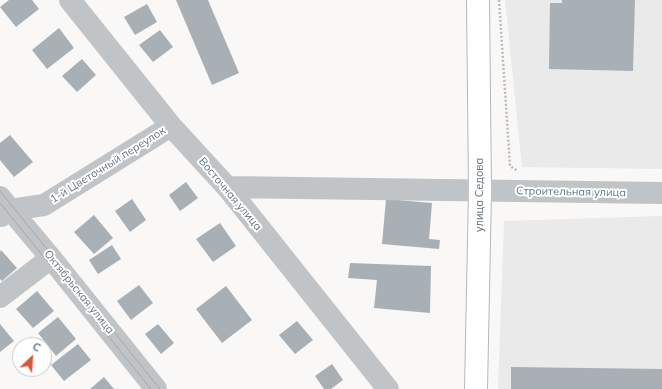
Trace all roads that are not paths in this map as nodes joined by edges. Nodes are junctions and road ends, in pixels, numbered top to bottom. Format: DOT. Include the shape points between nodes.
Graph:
graph roads {
  1 [pos="70,0"];
  2 [pos="478,0"];
  3 [pos="171,126"];
  4 [pos="228,188"];
  5 [pos="480,191"];
  6 [pos="662,193"];
  7 [pos="3,208"];
  8 [pos="51,258"];
  9 [pos="0,297"];
  10 [pos="156,389"];
  11 [pos="388,389"];
  12 [pos="476,389"];
  1 -- 3 [label="street, Восточная улица"];
  2 -- 5 [label="main road, улица Седова"];
  3 -- 4 [label="street, Восточная улица"];
  3 -- 7 [label="street, 1-й Цветочный переулок" via="44,205"];
  4 -- 5 [label="street, Строительная улица"];
  4 -- 11 [label="street, Восточная улица"];
  5 -- 6 [label="street, Строительная улица"];
  5 -- 12 [label="main road, улица Седова"];
  7 -- 8 [label="street, Октябрьская улица"];
  8 -- 9 [label="street"];
  8 -- 10 [label="street, Октябрьская улица"];
}
